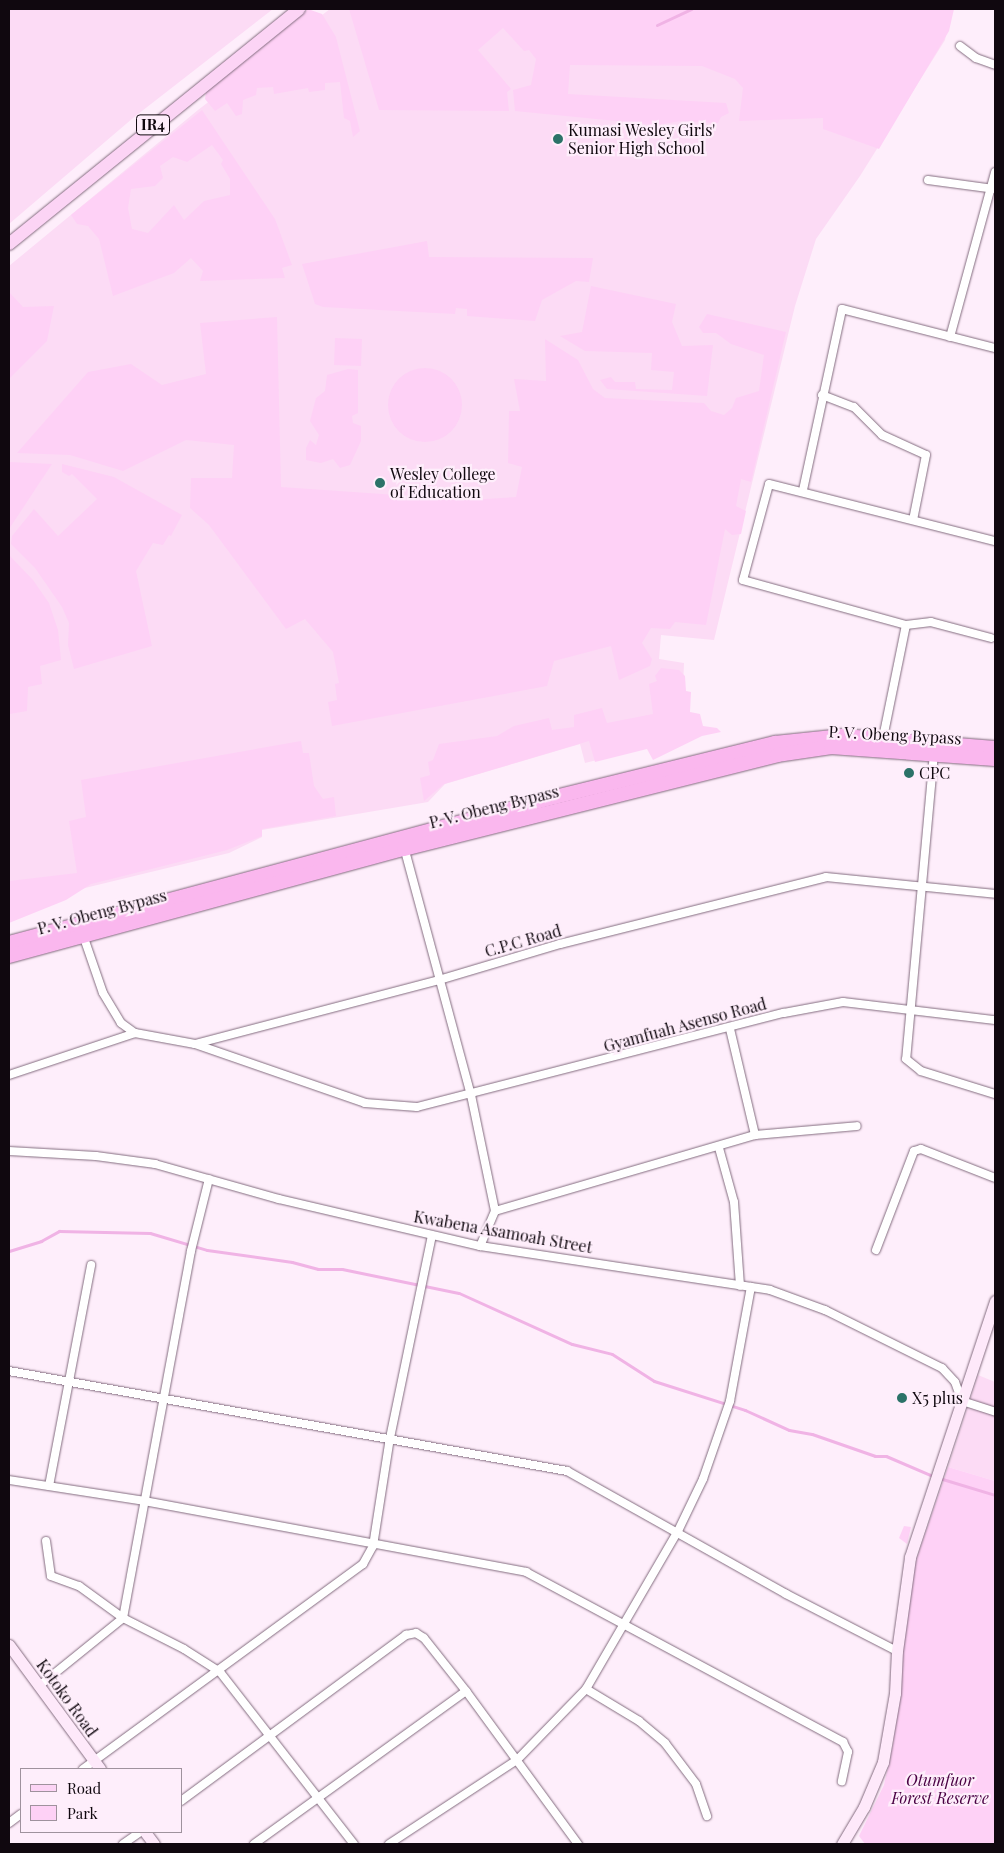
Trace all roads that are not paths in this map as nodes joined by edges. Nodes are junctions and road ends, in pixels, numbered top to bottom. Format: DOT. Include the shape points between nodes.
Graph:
graph roads {
  1 [pos="299,9"];
  2 [pos="960,46"];
  3 [pos="995,65"];
  4 [pos="995,172"];
  5 [pos="928,180"];
  6 [pos="993,188"];
  7 [pos="9,244"];
  8 [pos="950,337"];
  9 [pos="995,348"];
  10 [pos="822,395"];
  11 [pos="803,490"];
  12 [pos="913,520"];
  13 [pos="995,541"];
  14 [pos="906,625"];
  15 [pos="991,638"];
  16 [pos="883,738"];
  17 [pos="995,748"];
  18 [pos="934,753"];
  19 [pos="995,760"];
  20 [pos="403,843"];
  21 [pos="923,885"];
  22 [pos="995,894"];
  23 [pos="81,929"];
  24 [pos="9,943"];
  25 [pos="9,956"];
  26 [pos="439,980"];
  27 [pos="910,1007"];
  28 [pos="995,1020"];
  29 [pos="730,1028"];
  30 [pos="135,1033"];
  31 [pos="195,1044"];
  32 [pos="9,1075"];
  33 [pos="995,1094"];
  34 [pos="471,1095"];
  35 [pos="857,1126"];
  36 [pos="755,1135"];
  37 [pos="719,1148"];
  38 [pos="9,1152"];
  39 [pos="995,1178"];
  40 [pos="210,1179"];
  41 [pos="495,1211"];
  42 [pos="432,1235"];
  43 [pos="480,1246"];
  44 [pos="876,1250"];
  45 [pos="91,1265"];
  46 [pos="740,1286"];
  47 [pos="751,1287"];
  48 [pos="995,1301"];
  49 [pos="9,1371"];
  50 [pos="70,1382"];
  51 [pos="164,1398"];
  52 [pos="962,1401"];
  53 [pos="995,1412"];
  54 [pos="390,1438"];
  55 [pos="9,1480"];
  56 [pos="49,1486"];
  57 [pos="144,1501"];
  58 [pos="678,1531"];
  59 [pos="46,1541"];
  60 [pos="373,1546"];
  61 [pos="123,1618"];
  62 [pos="622,1622"];
  63 [pos="9,1645"];
  64 [pos="897,1651"];
  65 [pos="220,1672"];
  66 [pos="39,1686"];
  67 [pos="586,1689"];
  68 [pos="466,1691"];
  69 [pos="270,1733"];
  70 [pos="517,1760"];
  71 [pos="97,1765"];
  72 [pos="842,1781"];
  73 [pos="318,1797"];
  74 [pos="182,1800"];
  75 [pos="20,1815"];
  76 [pos="707,1816"];
  77 [pos="9,1822"];
  78 [pos="138,1833"];
  79 [pos="146,1833"];
  80 [pos="122,1844"];
  81 [pos="154,1844"];
  82 [pos="254,1844"];
  83 [pos="354,1844"];
  84 [pos="389,1844"];
  85 [pos="578,1844"];
  86 [pos="842,1844"];
  1 -- 7 [label="main road, IR4"];
  2 -- 3 [label="street" via="976,58"];
  4 -- 6 [label="street"];
  5 -- 6 [label="street"];
  6 -- 8 [label="street"];
  8 -- 9 [label="street"];
  8 -- 10 [label="street" via="842,308"];
  10 -- 11 [label="street"];
  10 -- 12 [label="street" via="854,407 882,436 926,455"];
  11 -- 12 [label="street"];
  11 -- 14 [label="street" via="767,486 744,582"];
  12 -- 13 [label="street"];
  14 -- 15 [label="street" via="931,622"];
  14 -- 16 [label="street"];
  16 -- 17 [label="highway, P. V. Obeng Bypass"];
  16 -- 20 [label="highway, P. V. Obeng Bypass" via="814,737 775,743"];
  18 -- 19 [label="highway, P. V. Obeng Bypass"];
  18 -- 20 [label="highway, P. V. Obeng Bypass" via="831,747 777,755"];
  18 -- 21 [label="street"];
  20 -- 23 [label="highway, P. V. Obeng Bypass"];
  20 -- 26 [label="street"];
  21 -- 22 [label="street, C.P.C Road"];
  21 -- 26 [label="street, C.P.C Road" via="826,877 560,944"];
  21 -- 27 [label="street"];
  23 -- 24 [label="highway, P. V. Obeng Bypass"];
  23 -- 25 [label="highway, P. V. Obeng Bypass"];
  23 -- 30 [label="street" via="112,1013"];
  26 -- 31 [label="street, C.P.C Road"];
  26 -- 34 [label="street"];
  27 -- 28 [label="street, Gyamfuah Asenso Road"];
  27 -- 29 [label="street, Gyamfuah Asenso Road" via="843,1002"];
  27 -- 33 [label="street" via="905,1049 911,1065 931,1075"];
  29 -- 34 [label="street, Gyamfuah Asenso Road"];
  29 -- 36 [label="street"];
  30 -- 31 [label="street, C.P.C Road"];
  30 -- 32 [label="street"];
  31 -- 34 [label="street" via="365,1103 417,1107"];
  34 -- 41 [label="street"];
  35 -- 36 [label="street"];
  36 -- 37 [label="street"];
  37 -- 41 [label="street"];
  37 -- 46 [label="street" via="734,1202"];
  38 -- 40 [label="street, Kwabena Asamoah Street" via="146,1163"];
  39 -- 44 [label="street" via="921,1150 914,1151"];
  40 -- 42 [label="street, Kwabena Asamoah Street"];
  40 -- 51 [label="street" via="193,1240"];
  41 -- 43 [label="street"];
  42 -- 43 [label="street, Kwabena Asamoah Street"];
  42 -- 54 [label="street"];
  43 -- 46 [label="street, Kwabena Asamoah Street"];
  45 -- 50 [label="street"];
  46 -- 47 [label="street, Kwabena Asamoah Street"];
  47 -- 52 [label="street, Kwabena Asamoah Street" via="770,1290 825,1310 942,1368 955,1382"];
  47 -- 58 [label="street" via="730,1401 703,1479"];
  48 -- 52 [label="street"];
  49 -- 50 [label="street"];
  50 -- 51 [label="street"];
  50 -- 56 [label="street"];
  51 -- 54 [label="street"];
  51 -- 57 [label="street"];
  52 -- 53 [label="street"];
  52 -- 64 [label="street" via="910,1557"];
  54 -- 58 [label="street" via="567,1471"];
  54 -- 60 [label="street"];
  55 -- 56 [label="street"];
  56 -- 57 [label="street"];
  57 -- 60 [label="street"];
  57 -- 61 [label="street"];
  58 -- 62 [label="street"];
  58 -- 64 [label="street" via="786,1594"];
  59 -- 61 [label="street" via="51,1576 79,1586"];
  60 -- 62 [label="street" via="526,1572"];
  60 -- 65 [label="street" via="355,1572"];
  61 -- 65 [label="street" via="184,1649"];
  61 -- 66 [label="street"];
  62 -- 67 [label="street"];
  62 -- 72 [label="street" via="843,1742 848,1752"];
  63 -- 66 [label="street, Kotoko Road"];
  64 -- 86 [label="street" via="895,1693 882,1762 864,1807"];
  65 -- 69 [label="street"];
  65 -- 71 [label="street"];
  66 -- 71 [label="street, Kotoko Road"];
  67 -- 70 [label="street"];
  67 -- 76 [label="street" via="639,1721 664,1743 696,1784"];
  68 -- 69 [label="street" via="424,1638 416,1633 406,1635"];
  68 -- 70 [label="street"];
  68 -- 73 [label="street"];
  69 -- 73 [label="street"];
  69 -- 74 [label="street"];
  70 -- 84 [label="street"];
  70 -- 85 [label="street"];
  73 -- 82 [label="street"];
  73 -- 83 [label="street"];
  75 -- 77 [label="street"];
  78 -- 80 [label="street"];
  79 -- 81 [label="street"];
}
